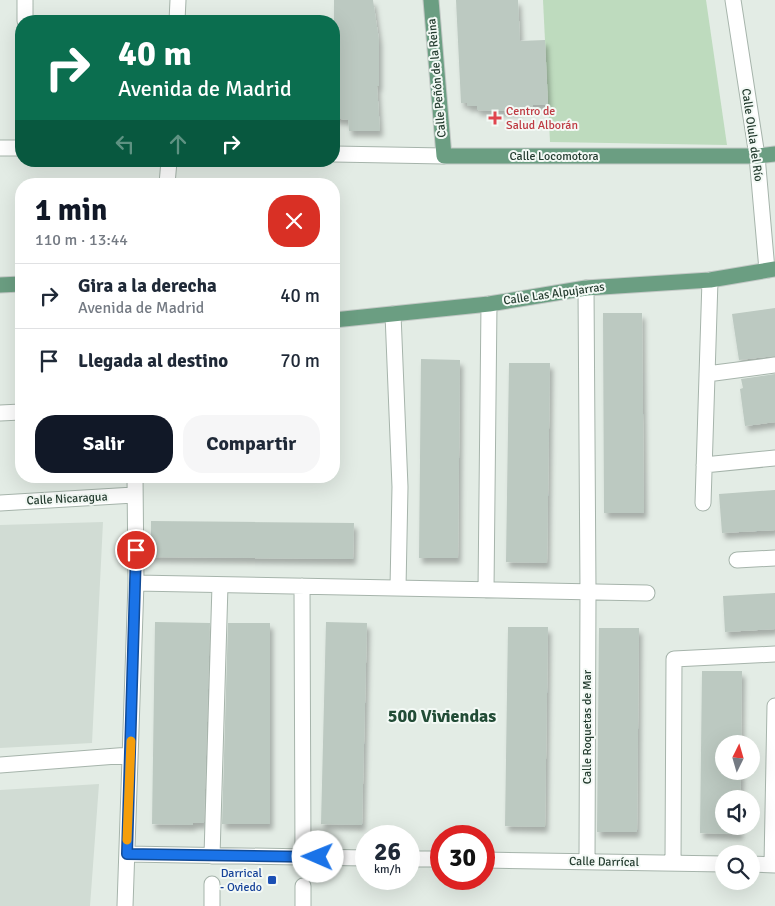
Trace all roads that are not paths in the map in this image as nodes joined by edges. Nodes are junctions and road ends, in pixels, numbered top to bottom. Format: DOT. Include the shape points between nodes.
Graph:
graph roads {
  1 [pos="25,0"];
  2 [pos="178,0"];
  3 [pos="431,0"];
  4 [pos="733,0"];
  5 [pos="25,15"];
  6 [pos="177,15"];
  7 [pos="0,148"];
  8 [pos="15,148"];
  9 [pos="340,154"];
  10 [pos="775,154"];
  11 [pos="444,156"];
  12 [pos="756,156"];
  13 [pos="771,269"];
  14 [pos="710,280"];
  15 [pos="15,284"];
  16 [pos="0,285"];
  17 [pos="586,288"];
  18 [pos="489,304"];
  19 [pos="393,314"];
  20 [pos="340,319"];
  21 [pos="775,365"];
  22 [pos="707,374"];
  23 [pos="15,412"];
  24 [pos="0,413"];
  25 [pos="775,458"];
  26 [pos="704,465"];
  27 [pos="135,483"];
  28 [pos="134,495"];
  29 [pos="0,503"];
  30 [pos="703,504"];
  31 [pos="775,558"];
  32 [pos="738,560"];
  33 [pos="136,583"];
  34 [pos="220,585"];
  35 [pos="302,586"];
  36 [pos="398,588"];
  37 [pos="486,590"];
  38 [pos="588,591"];
  39 [pos="647,593"];
  40 [pos="775,654"];
  41 [pos="775,706"];
  42 [pos="130,755"];
  43 [pos="0,765"];
  44 [pos="127,854"];
  45 [pos="212,856"];
  46 [pos="303,857"];
  47 [pos="355,858"];
  48 [pos="495,860"];
  49 [pos="587,862"];
  50 [pos="673,863"];
  51 [pos="715,864"];
  52 [pos="760,864"];
  53 [pos="773,865"];
  54 [pos="212,884"];
  55 [pos="303,886"];
  56 [pos="125,906"];
  57 [pos="212,906"];
  58 [pos="303,906"];
  1 -- 5 [label="street"];
  2 -- 6 [label="street"];
  3 -- 11 [label="main road, Calle Peñón de la Reina"];
  4 -- 12 [label="street, Calle Olula del Río"];
  7 -- 8 [label="street"];
  9 -- 11 [label="street, Calle Locomotora"];
  10 -- 12 [label="main road, Calle Locomotora"];
  11 -- 12 [label="main road, Calle Locomotora"];
  12 -- 13 [label="street, Calle Olula del Río"];
  13 -- 14 [label="main road, Calle Las Alpujarras"];
  14 -- 17 [label="main road, Calle Las Alpujarras"];
  14 -- 22 [label="street"];
  15 -- 16 [label="main road"];
  17 -- 18 [label="main road, Calle Las Alpujarras"];
  17 -- 38 [label="street, Calle Roquetas de Mar"];
  18 -- 19 [label="main road, Calle Las Alpujarras"];
  18 -- 37 [label="street"];
  19 -- 20 [label="main road, Calle Las Alpujarras"];
  19 -- 36 [label="street" via="400,487"];
  21 -- 22 [label="street"];
  22 -- 26 [label="street"];
  23 -- 24 [label="street"];
  25 -- 26 [label="street"];
  26 -- 30 [label="street"];
  27 -- 28 [label="street"];
  28 -- 29 [label="street, Calle Nicaragua"];
  28 -- 33 [label="street"];
  31 -- 32 [label="street"];
  33 -- 34 [label="street"];
  33 -- 42 [label="street"];
  34 -- 35 [label="street"];
  34 -- 45 [label="street"];
  35 -- 36 [label="street"];
  35 -- 46 [label="street"];
  36 -- 37 [label="street"];
  37 -- 38 [label="street"];
  38 -- 39 [label="street"];
  38 -- 49 [label="street, Calle Roquetas de Mar"];
  40 -- 50 [label="street" via="674,659"];
  41 -- 53 [label="street"];
  42 -- 43 [label="street"];
  42 -- 44 [label="street"];
  44 -- 45 [label="street"];
  44 -- 56 [label="street"];
  45 -- 46 [label="street"];
  46 -- 47 [label="street"];
  48 -- 49 [label="street, Calle Darrícal"];
  49 -- 50 [label="street, Calle Darrícal"];
  50 -- 51 [label="street, Calle Darrícal"];
  52 -- 53 [label="street"];
  54 -- 57 [label="street"];
  55 -- 58 [label="street"];
}
